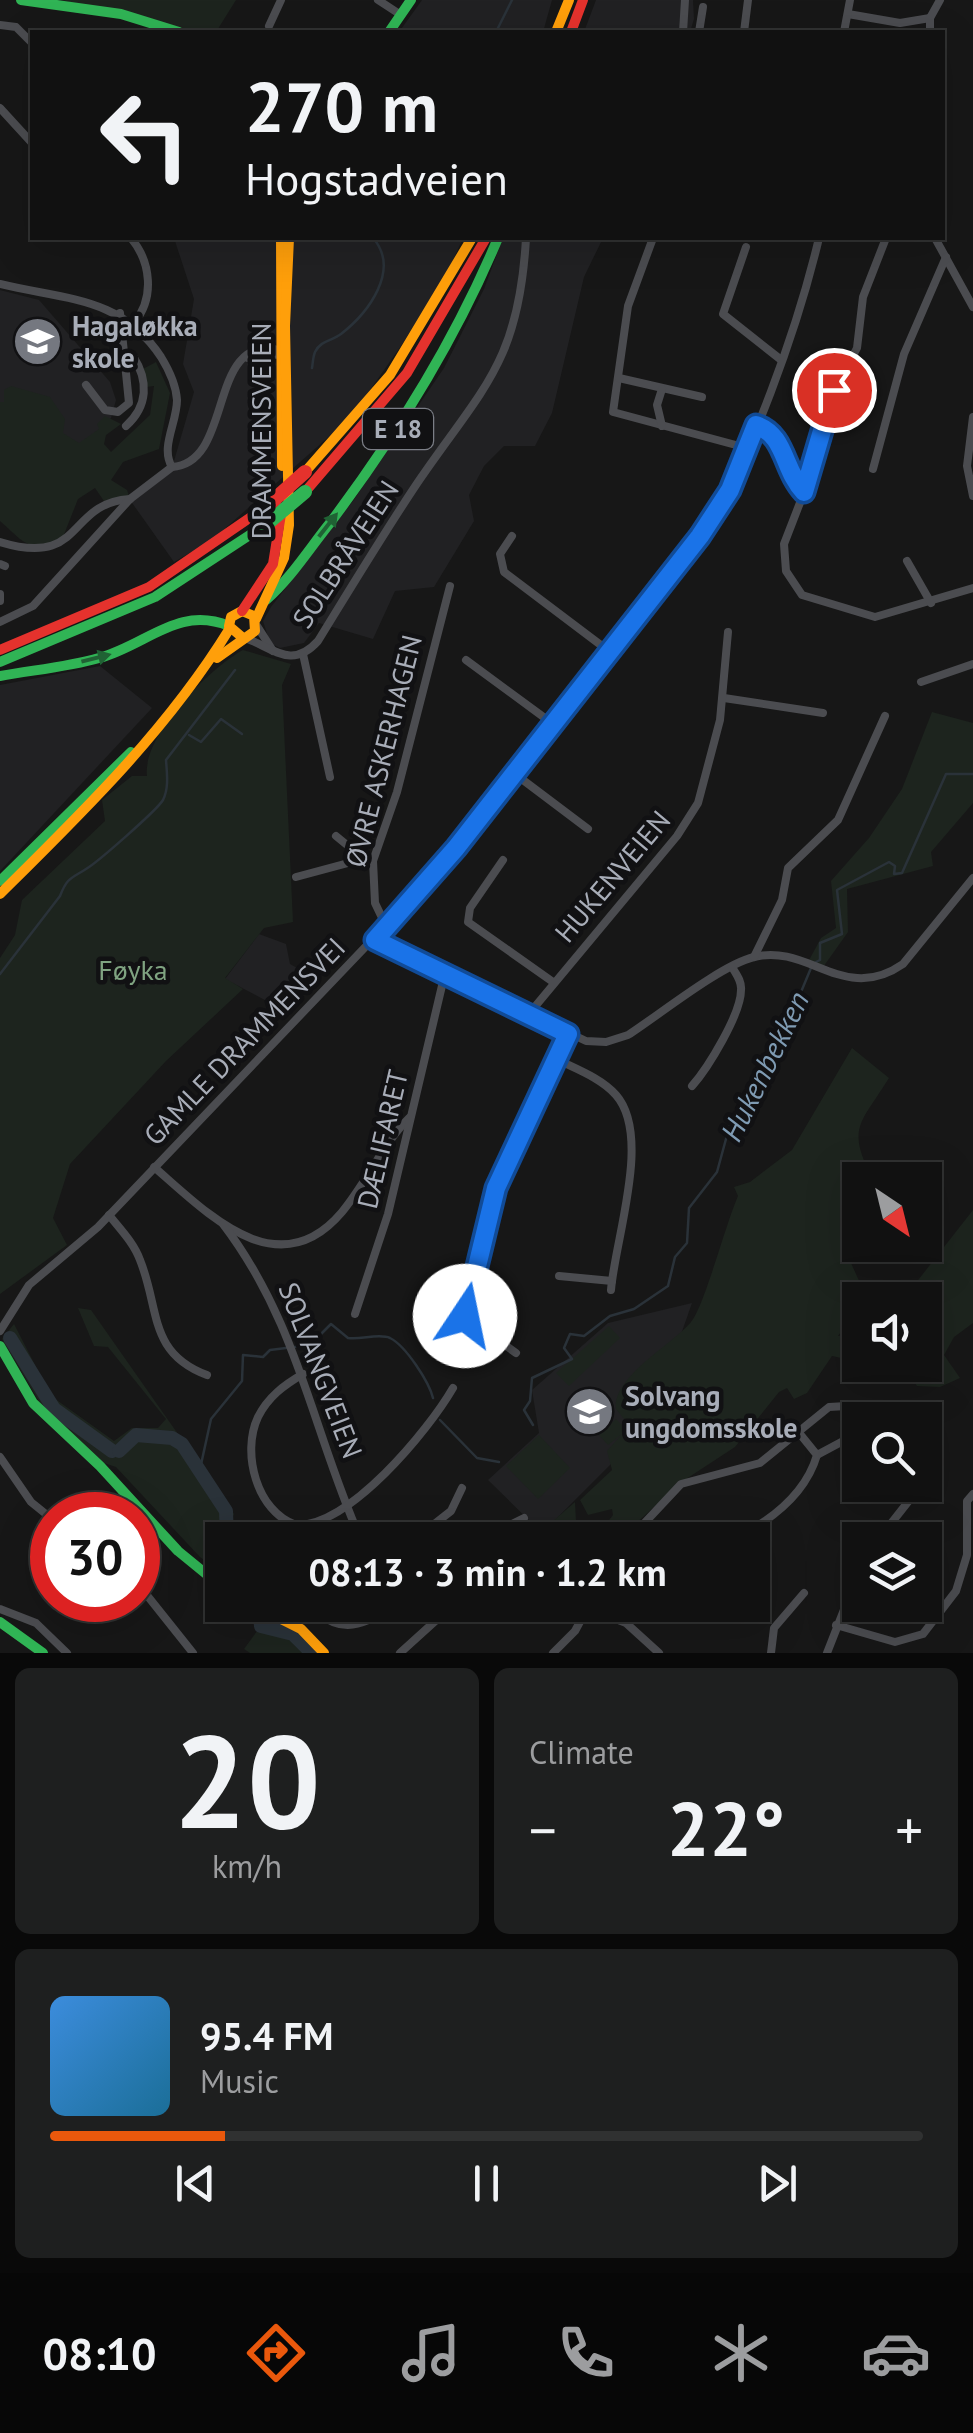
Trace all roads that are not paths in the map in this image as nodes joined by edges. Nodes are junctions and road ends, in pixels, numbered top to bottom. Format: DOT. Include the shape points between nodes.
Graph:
graph roads {
  1 [pos="25,0"];
  2 [pos="282,0"];
  3 [pos="378,0"];
  4 [pos="414,0"];
  5 [pos="559,0"];
  6 [pos="568,0"];
  7 [pos="583,0"];
  8 [pos="685,0"];
  9 [pos="748,0"];
  10 [pos="850,0"];
  11 [pos="940,0"];
  12 [pos="703,8"];
  13 [pos="848,14"];
  14 [pos="401,15"];
  15 [pos="930,18"];
  16 [pos="0,25"];
  17 [pos="269,26"];
  18 [pos="172,30"];
  19 [pos="393,30"];
  20 [pos="393,30"];
  21 [pos="553,30"];
  22 [pos="554,30"];
  23 [pos="572,30"];
  24 [pos="682,30"];
  25 [pos="699,30"];
  26 [pos="744,30"];
  27 [pos="844,30"];
  28 [pos="930,30"];
  29 [pos="30,41"];
  30 [pos="0,108"];
  31 [pos="30,141"];
  32 [pos="132,240"];
  33 [pos="285,240"];
  34 [pos="471,240"];
  35 [pos="485,240"];
  36 [pos="497,240"];
  37 [pos="526,240"];
  38 [pos="653,240"];
  39 [pos="817,240"];
  40 [pos="885,240"];
  41 [pos="936,240"];
  42 [pos="746,247"];
  43 [pos="946,257"];
  44 [pos="0,284"];
  45 [pos="973,307"];
  46 [pos="120,314"];
  47 [pos="134,323"];
  48 [pos="281,353"];
  49 [pos="122,354"];
  50 [pos="780,359"];
  51 [pos="619,378"];
  52 [pos="86,385"];
  53 [pos="662,389"];
  54 [pos="702,396"];
  55 [pos="973,417"];
  56 [pos="756,425"];
  57 [pos="126,426"];
  58 [pos="662,426"];
  59 [pos="747,448"];
  60 [pos="172,467"];
  61 [pos="873,470"];
  62 [pos="804,492"];
  63 [pos="973,496"];
  64 [pos="130,499"];
  65 [pos="512,536"];
  66 [pos="0,542"];
  67 [pos="907,561"];
  68 [pos="450,586"];
  69 [pos="973,588"];
  70 [pos="266,600"];
  71 [pos="931,602"];
  72 [pos="242,610"];
  73 [pos="0,622"];
  74 [pos="256,622"];
  75 [pos="229,628"];
  76 [pos="728,632"];
  77 [pos="0,650"];
  78 [pos="610,652"];
  79 [pos="276,654"];
  80 [pos="302,654"];
  81 [pos="466,660"];
  82 [pos="0,662"];
  83 [pos="973,664"];
  84 [pos="0,676"];
  85 [pos="921,682"];
  86 [pos="724,698"];
  87 [pos="823,713"];
  88 [pos="885,716"];
  89 [pos="553,724"];
  90 [pos="150,734"];
  91 [pos="515,774"];
  92 [pos="330,776"];
  93 [pos="588,829"];
  94 [pos="336,836"];
  95 [pos="368,860"];
  96 [pos="502,860"];
  97 [pos="296,877"];
  98 [pos="973,878"];
  99 [pos="0,881"];
  100 [pos="0,894"];
  101 [pos="386,926"];
  102 [pos="375,940"];
  103 [pos="754,956"];
  104 [pos="732,967"];
  105 [pos="446,973"];
  106 [pos="553,982"];
  107 [pos="528,1014"];
  108 [pos="568,1034"];
  109 [pos="556,1060"];
  110 [pos="692,1086"];
  111 [pos="410,1117"];
  112 [pos="154,1167"];
  113 [pos="109,1215"];
  114 [pos="223,1224"];
  115 [pos="558,1276"];
  116 [pos="355,1314"];
  117 [pos="0,1331"];
  118 [pos="0,1346"];
  119 [pos="516,1353"];
  120 [pos="303,1374"];
  121 [pos="207,1375"];
  122 [pos="452,1388"];
  123 [pos="842,1406"];
  124 [pos="800,1434"];
  125 [pos="842,1441"];
  126 [pos="816,1455"];
  127 [pos="0,1457"];
  128 [pos="462,1488"];
  129 [pos="973,1494"];
  130 [pos="30,1501"];
  131 [pos="908,1502"];
  132 [pos="347,1503"];
  133 [pos="524,1518"];
  134 [pos="354,1522"];
  135 [pos="436,1522"];
  136 [pos="516,1522"];
  137 [pos="645,1522"];
  138 [pos="768,1522"];
  139 [pos="892,1522"];
  140 [pos="205,1573"];
  141 [pos="804,1593"];
  142 [pos="0,1609"];
  143 [pos="842,1611"];
  144 [pos="160,1612"];
  145 [pos="0,1622"];
  146 [pos="286,1622"];
  147 [pos="328,1622"];
  148 [pos="369,1622"];
  149 [pos="429,1622"];
  150 [pos="579,1622"];
  151 [pos="624,1622"];
  152 [pos="836,1625"];
  153 [pos="653,1651"];
  154 [pos="43,1653"];
  155 [pos="67,1653"];
  156 [pos="192,1653"];
  157 [pos="324,1653"];
  158 [pos="400,1653"];
  159 [pos="553,1653"];
  160 [pos="771,1653"];
  161 [pos="828,1653"];
  1 -- 18 [label="main road" via="122,14"];
  2 -- 17 [label="street"];
  3 -- 14 [label="street"];
  4 -- 14 [label="main road"];
  4 -- 20 [label="main road"];
  5 -- 21 [label="main road"];
  6 -- 22 [label="main road"];
  7 -- 23 [label="main road"];
  8 -- 24 [label="street"];
  9 -- 26 [label="street"];
  10 -- 13 [label="street"];
  11 -- 15 [label="street"];
  12 -- 25 [label="street"];
  13 -- 15 [label="street" via="900,23"];
  13 -- 27 [label="street"];
  14 -- 19 [label="main road"];
  15 -- 28 [label="street"];
  16 -- 29 [label="street" via="16,27"];
  30 -- 31 [label="street"];
  32 -- 47 [label="street" via="148,277 144,310"];
  33 -- 48 [label="main road, DRAMMENSVEIEN"];
  34 -- 77 [label="main road, E 18, bridge" via="390,375 267,506 149,587"];
  35 -- 82 [label="main road, E 18, bridge" via="401,383 305,492 154,597"];
  70 -- 36 [label="main road, E 18, one-way" via="351,496 438,368"];
  37 -- 80 [label="street, SOLBRÅVEIEN" via="521,303 495,373 318,641"];
  38 -- 51 [label="street" via="628,306"];
  39 -- 50 [label="street, GAMLE DRAMMENSVEI"];
  40 -- 62 [label="street" via="863,297 857,348 828,404"];
  41 -- 43 [label="street"];
  42 -- 50 [label="street" via="723,314"];
  43 -- 45 [label="street"];
  43 -- 61 [label="street" via="904,354"];
  44 -- 46 [label="street"];
  46 -- 47 [label="street"];
  46 -- 49 [label="street"];
  47 -- 60 [label="street" via="166,364 176,392 167,453"];
  48 -- 60 [label="street" via="267,347 244,358 231,373 200,454"];
  48 -- 70 [label="main road, DRAMMENSVEIEN" via="289,526"];
  48 -- 72 [label="main road, DRAMMENSVEIEN" via="282,530 270,576"];
  49 -- 52 [label="street" via="129,392 124,409 105,410"];
  49 -- 57 [label="street" via="137,362 144,390 144,406"];
  50 -- 56 [label="street, GAMLE DRAMMENSVEI"];
  51 -- 53 [label="street"];
  51 -- 58 [label="street" via="613,412"];
  53 -- 54 [label="street"];
  53 -- 58 [label="street"];
  55 -- 63 [label="street"];
  56 -- 59 [label="street, GAMLE DRAMMENSVEI"];
  56 -- 62 [label="street" via="778,441 790,476"];
  58 -- 59 [label="street"];
  59 -- 78 [label="street, GAMLE DRAMMENSVEI" via="712,519"];
  60 -- 64 [label="street"];
  62 -- 71 [label="street" via="784,554 802,595 874,618"];
  64 -- 66 [label="street" via="104,506 53,547"];
  64 -- 73 [label="street" via="56,584"];
  65 -- 78 [label="street" via="500,554 504,572"];
  67 -- 71 [label="street"];
  68 -- 95 [label="street, ØVRE ASKERHAGEN" via="397,792"];
  69 -- 71 [label="street"];
  70 -- 74 [label="main road, DRAMMENSVEIEN"];
  72 -- 74 [label="main road"];
  72 -- 75 [label="main road, DRAMMENSVEIEN"];
  74 -- 75 [label="main road, DRAMMENSVEIEN"];
  74 -- 79 [label="street, SOLBRÅVEIEN"];
  75 -- 79 [label="street, SOLBRÅVEIEN"];
  84 -- 75 [label="main road, one-way" via="101,658 190,618"];
  75 -- 90 [label="main road" via="206,669"];
  76 -- 86 [label="street, HUKENVEIEN"];
  78 -- 89 [label="street, GAMLE DRAMMENSVEI"];
  79 -- 80 [label="street, SOLBRÅVEIEN"];
  80 -- 92 [label="street"];
  81 -- 89 [label="street"];
  83 -- 85 [label="street"];
  86 -- 87 [label="street"];
  86 -- 106 [label="street, HUKENVEIEN" via="690,817"];
  88 -- 103 [label="street" via="838,820 793,860"];
  89 -- 91 [label="street, GAMLE DRAMMENSVEI"];
  90 -- 99 [label="main road"];
  90 -- 100 [label="main road" via="112,782"];
  91 -- 93 [label="street"];
  91 -- 101 [label="street, GAMLE DRAMMENSVEI"];
  94 -- 95 [label="street"];
  95 -- 97 [label="street"];
  95 -- 101 [label="street, ØVRE ASKERHAGEN"];
  96 -- 106 [label="street" via="468,922"];
  98 -- 103 [label="street" via="888,974 862,980"];
  101 -- 102 [label="street, GAMLE DRAMMENSVEI"];
  102 -- 105 [label="street"];
  102 -- 112 [label="street, GAMLE DRAMMENSVEI"];
  103 -- 104 [label="street"];
  104 -- 108 [label="street" via="628,1036 597,1042"];
  104 -- 110 [label="street" via="739,1000"];
  105 -- 107 [label="street"];
  105 -- 111 [label="street, DÆLIFARET"];
  106 -- 107 [label="street, HUKENVEIEN"];
  107 -- 108 [label="street"];
  108 -- 109 [label="street"];
  109 -- 115 [label="street" via="605,1085 630,1121 630,1170 611,1286"];
  109 -- 119 [label="street" via="496,1188 464,1306 465,1316"];
  111 -- 114 [label="street" via="343,1211 314,1237 268,1244"];
  111 -- 116 [label="street, DÆLIFARET"];
  112 -- 113 [label="street, GAMLE DRAMMENSVEI"];
  112 -- 114 [label="street"];
  113 -- 117 [label="street, GAMLE DRAMMENSVEI" via="29,1285"];
  113 -- 121 [label="street" via="139,1257 170,1352"];
  114 -- 120 [label="street, SOLVANGVEIEN" via="256,1268"];
  118 -- 140 [label="main road" via="42,1412"];
  120 -- 132 [label="street, SOLVANGVEIEN"];
  120 -- 132 [label="street" via="276,1392 255,1425 258,1486 276,1515 296,1525 316,1523"];
  122 -- 132 [label="street" via="396,1466"];
  123 -- 124 [label="street" via="812,1418"];
  124 -- 126 [label="street"];
  124 -- 137 [label="street" via="751,1468 681,1484"];
  125 -- 126 [label="street"];
  126 -- 138 [label="street" via="808,1478"];
  127 -- 130 [label="street"];
  128 -- 135 [label="street"];
  129 -- 152 [label="street" via="956,1591 923,1634 895,1642"];
  131 -- 139 [label="street"];
  132 -- 134 [label="street, SOLVANGVEIEN"];
  133 -- 136 [label="street"];
  141 -- 160 [label="street" via="779,1620"];
  142 -- 155 [label="street" via="36,1624"];
  143 -- 152 [label="street"];
  144 -- 156 [label="street"];
  145 -- 154 [label="main road"];
  146 -- 157 [label="main road"];
  147 -- 148 [label="street"];
  149 -- 158 [label="street"];
  150 -- 159 [label="street"];
  151 -- 153 [label="street"];
  152 -- 161 [label="street"];
}
